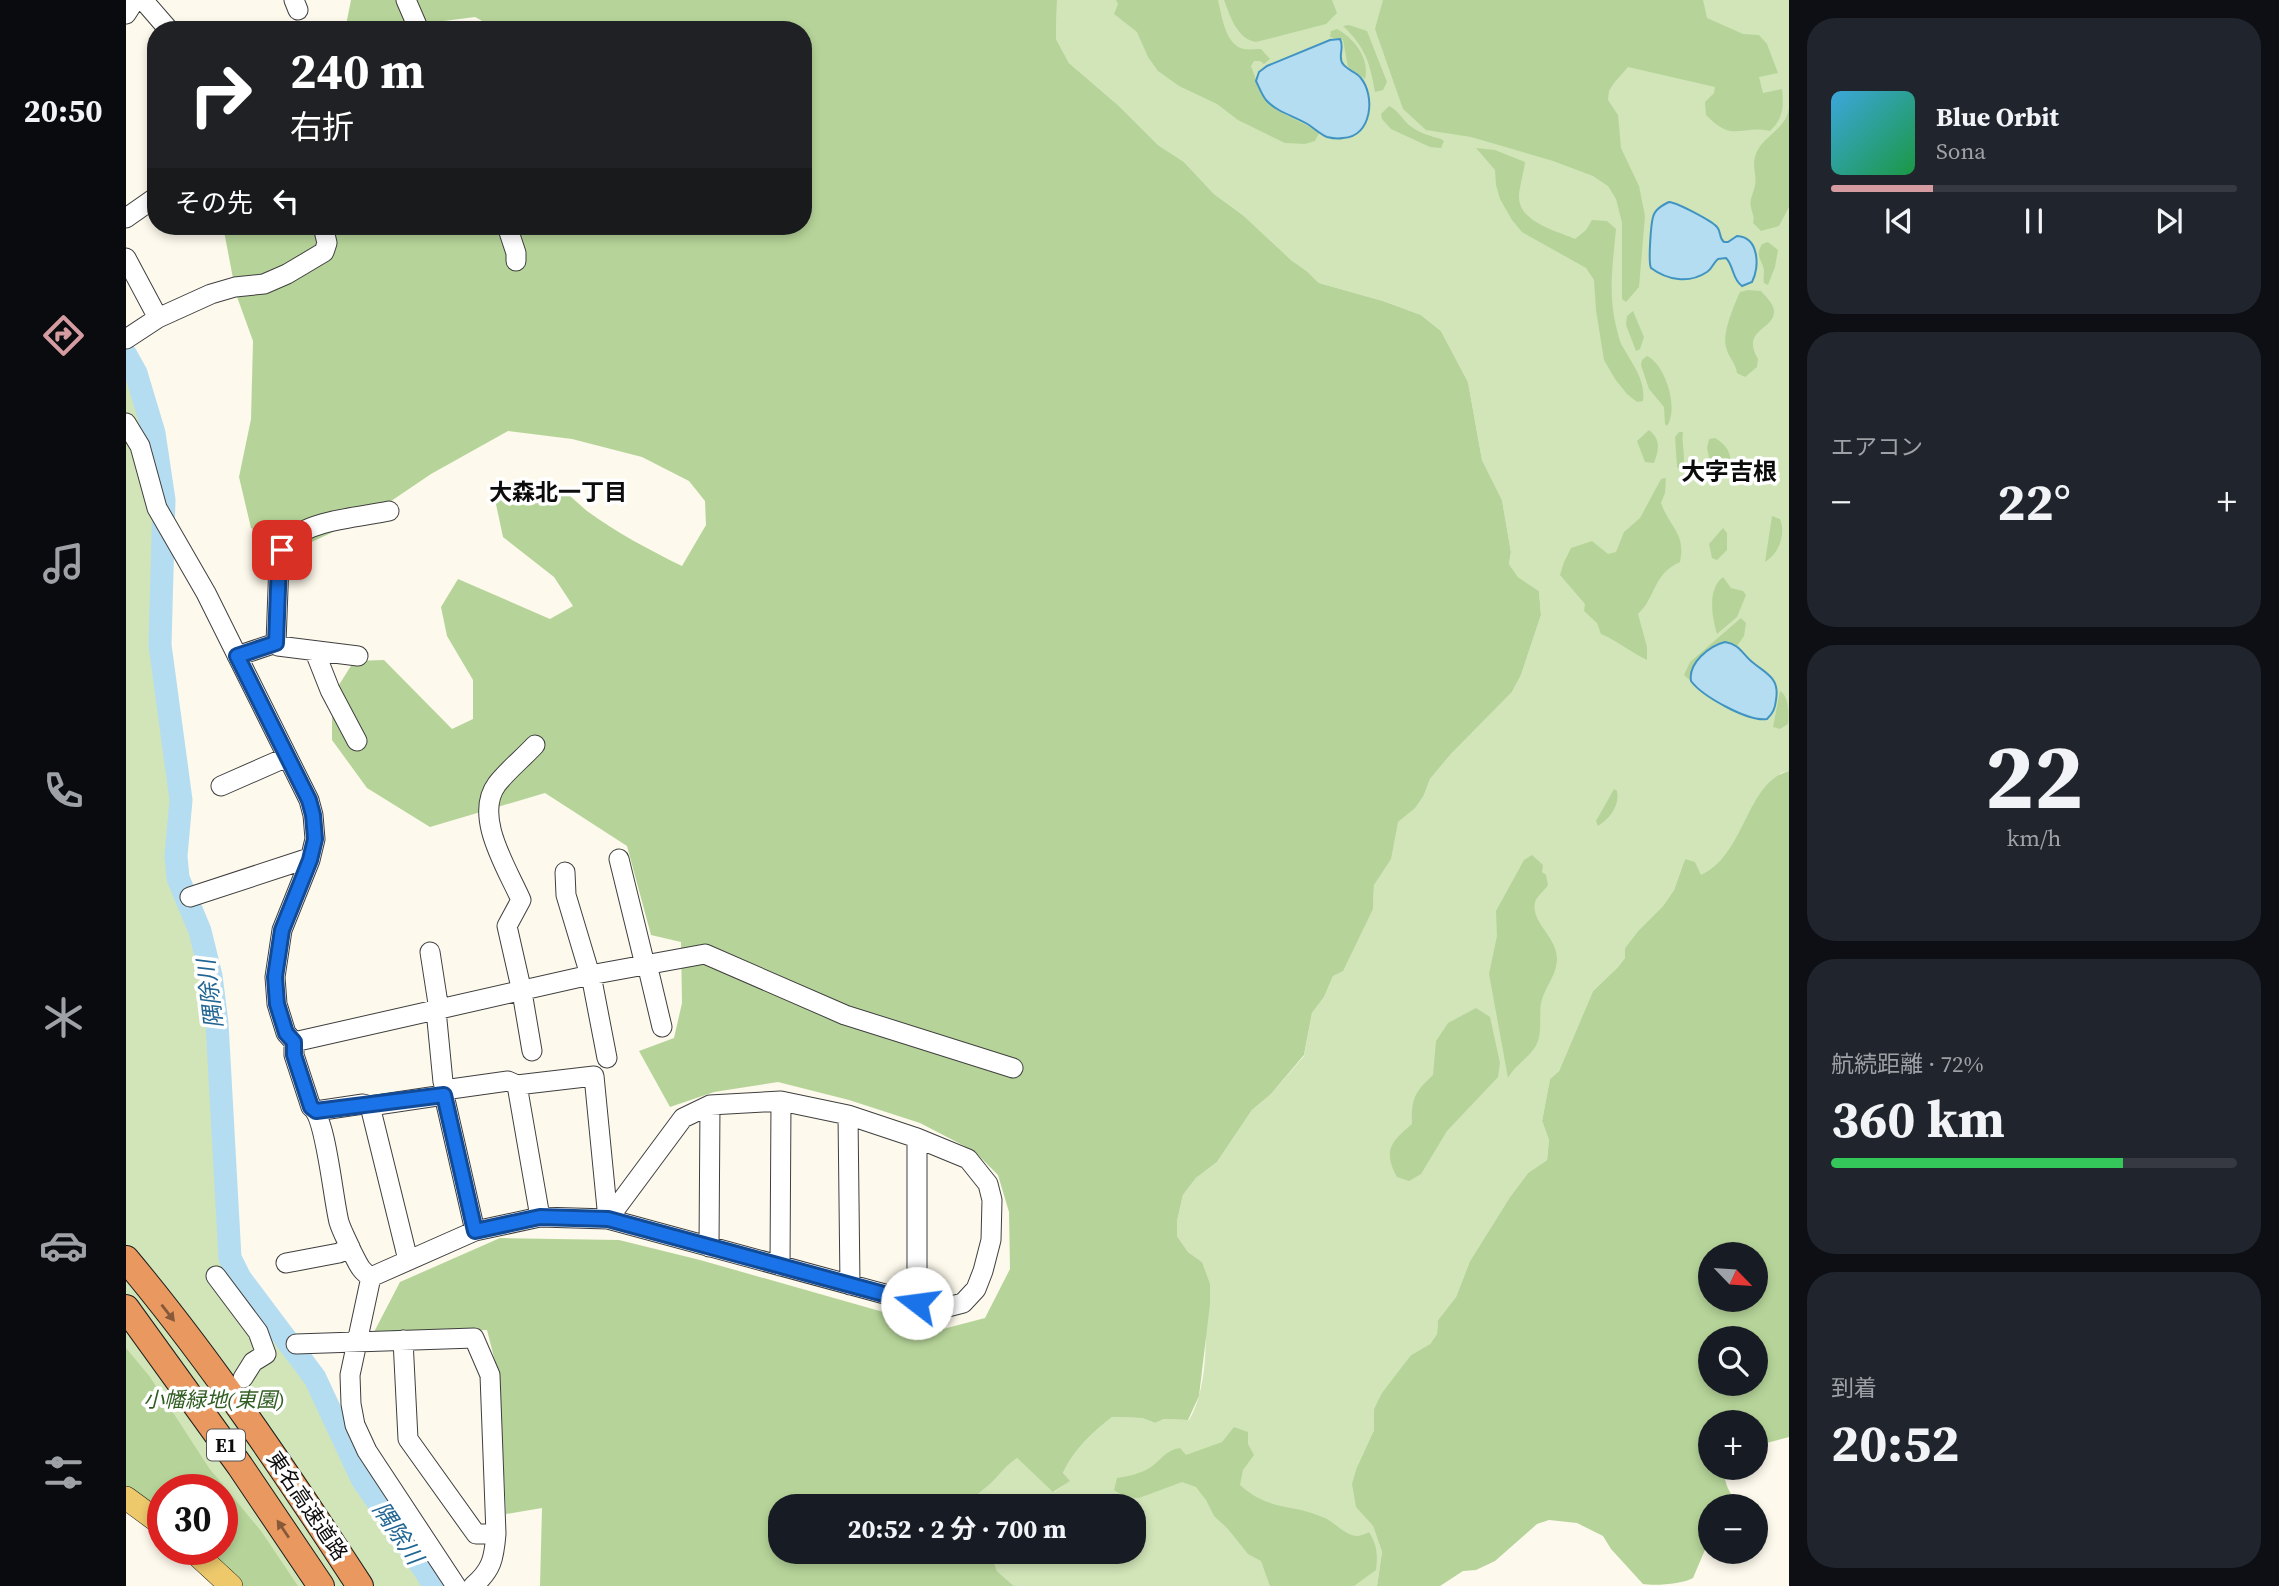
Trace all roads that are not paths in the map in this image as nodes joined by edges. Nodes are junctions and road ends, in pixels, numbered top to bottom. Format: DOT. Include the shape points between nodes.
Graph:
graph roads {
  1 [pos="135,0"];
  2 [pos="143,0"];
  3 [pos="406,0"];
  4 [pos="126,13"];
  5 [pos="161,21"];
  6 [pos="415,21"];
  7 [pos="147,203"];
  8 [pos="126,218"];
  9 [pos="325,235"];
  10 [pos="509,235"];
  11 [pos="126,258"];
  12 [pos="516,261"];
  13 [pos="158,318"];
  14 [pos="126,339"];
  15 [pos="126,423"];
  16 [pos="389,511"];
  17 [pos="276,643"];
  18 [pos="315,652"];
  19 [pos="237,656"];
  20 [pos="358,656"];
  21 [pos="357,741"];
  22 [pos="535,745"];
  23 [pos="287,757"];
  24 [pos="221,786"];
  25 [pos="619,859"];
  26 [pos="310,860"];
  27 [pos="565,872"];
  28 [pos="190,897"];
  29 [pos="430,952"];
  30 [pos="646,965"];
  31 [pos="590,975"];
  32 [pos="522,992"];
  33 [pos="437,1010"];
  34 [pos="662,1027"];
  35 [pos="294,1042"];
  36 [pos="532,1051"];
  37 [pos="607,1058"];
  38 [pos="1013,1068"];
  39 [pos="517,1085"];
  40 [pos="444,1088"];
  41 [pos="781,1101"];
  42 [pos="370,1105"];
  43 [pos="710,1105"];
  44 [pos="316,1111"];
  45 [pos="848,1115"];
  46 [pos="917,1138"];
  47 [pos="540,1217"];
  48 [pos="608,1219"];
  49 [pos="475,1231"];
  50 [pos="350,1247"];
  51 [pos="709,1247"];
  52 [pos="126,1259"];
  53 [pos="408,1260"];
  54 [pos="286,1262"];
  55 [pos="780,1266"];
  56 [pos="216,1276"];
  57 [pos="371,1277"];
  58 [pos="850,1285"];
  59 [pos="917,1303"];
  60 [pos="126,1308"];
  61 [pos="402,1340"];
  62 [pos="357,1341"];
  63 [pos="296,1344"];
  64 [pos="243,1378"];
  65 [pos="126,1498"];
  66 [pos="147,1513"];
  67 [pos="496,1534"];
  68 [pos="208,1565"];
  69 [pos="231,1586"];
  70 [pos="321,1586"];
  71 [pos="360,1586"];
  72 [pos="456,1586"];
  73 [pos="473,1586"];
  1 -- 4 [label="street"];
  2 -- 5 [label="street"];
  3 -- 6 [label="street"];
  7 -- 8 [label="street"];
  9 -- 13 [label="street" via="324,252 303,266 264,284 211,294"];
  10 -- 12 [label="street"];
  11 -- 13 [label="street"];
  13 -- 14 [label="street"];
  15 -- 19 [label="street" via="140,446 157,508"];
  16 -- 17 [label="street" via="312,527 289,540 279,562"];
  17 -- 18 [label="street"];
  17 -- 19 [label="street"];
  18 -- 20 [label="street"];
  18 -- 21 [label="street"];
  19 -- 23 [label="street"];
  22 -- 32 [label="street" via="496,785 488,804 489,823 521,900 507,926"];
  23 -- 24 [label="street"];
  23 -- 26 [label="street" via="313,815 315,839"];
  25 -- 30 [label="street"];
  26 -- 28 [label="street"];
  26 -- 35 [label="street" via="282,930 275,977 277,1004 286,1033"];
  27 -- 31 [label="street" via="566,895"];
  29 -- 33 [label="street"];
  30 -- 31 [label="street"];
  30 -- 34 [label="street"];
  30 -- 38 [label="street" via="705,954 845,1015"];
  31 -- 32 [label="street"];
  31 -- 37 [label="street"];
  32 -- 33 [label="street"];
  32 -- 36 [label="street"];
  33 -- 35 [label="street"];
  33 -- 40 [label="street"];
  35 -- 44 [label="street" via="294,1055"];
  39 -- 40 [label="street" via="508,1081"];
  39 -- 47 [label="street"];
  39 -- 48 [label="street" via="594,1076"];
  40 -- 42 [label="street"];
  40 -- 49 [label="street"];
  41 -- 43 [label="street"];
  41 -- 45 [label="street"];
  41 -- 55 [label="street"];
  42 -- 44 [label="street"];
  42 -- 53 [label="street"];
  43 -- 48 [label="street" via="683,1118"];
  43 -- 51 [label="street"];
  44 -- 50 [label="street" via="340,1224"];
  45 -- 46 [label="street"];
  45 -- 58 [label="street"];
  46 -- 59 [label="street"];
  46 -- 59 [label="street" via="968,1159 988,1184 992,1200 991,1240 976,1289 963,1303 940,1309"];
  47 -- 48 [label="street"];
  47 -- 49 [label="street"];
  48 -- 51 [label="street"];
  49 -- 53 [label="street"];
  50 -- 54 [label="street"];
  50 -- 57 [label="street" via="362,1272"];
  51 -- 55 [label="street"];
  52 -- 71 [label="highway, 東名高速道路 / E1, one-way" via="211,1367"];
  53 -- 57 [label="street"];
  55 -- 58 [label="street"];
  56 -- 64 [label="street" via="258,1332 266,1354 253,1362"];
  57 -- 62 [label="street"];
  58 -- 59 [label="street"];
  70 -- 60 [label="highway, 東名高速道路 / E1, one-way"];
  61 -- 62 [label="street"];
  61 -- 67 [label="street" via="408,1439 476,1534"];
  61 -- 67 [label="street" via="474,1338 489,1375"];
  62 -- 63 [label="street"];
  62 -- 72 [label="street" via="350,1375 355,1425 367,1451"];
  65 -- 66 [label="main road"];
  67 -- 73 [label="street" via="495,1554 486,1575"];
  68 -- 69 [label="main road"];
}
